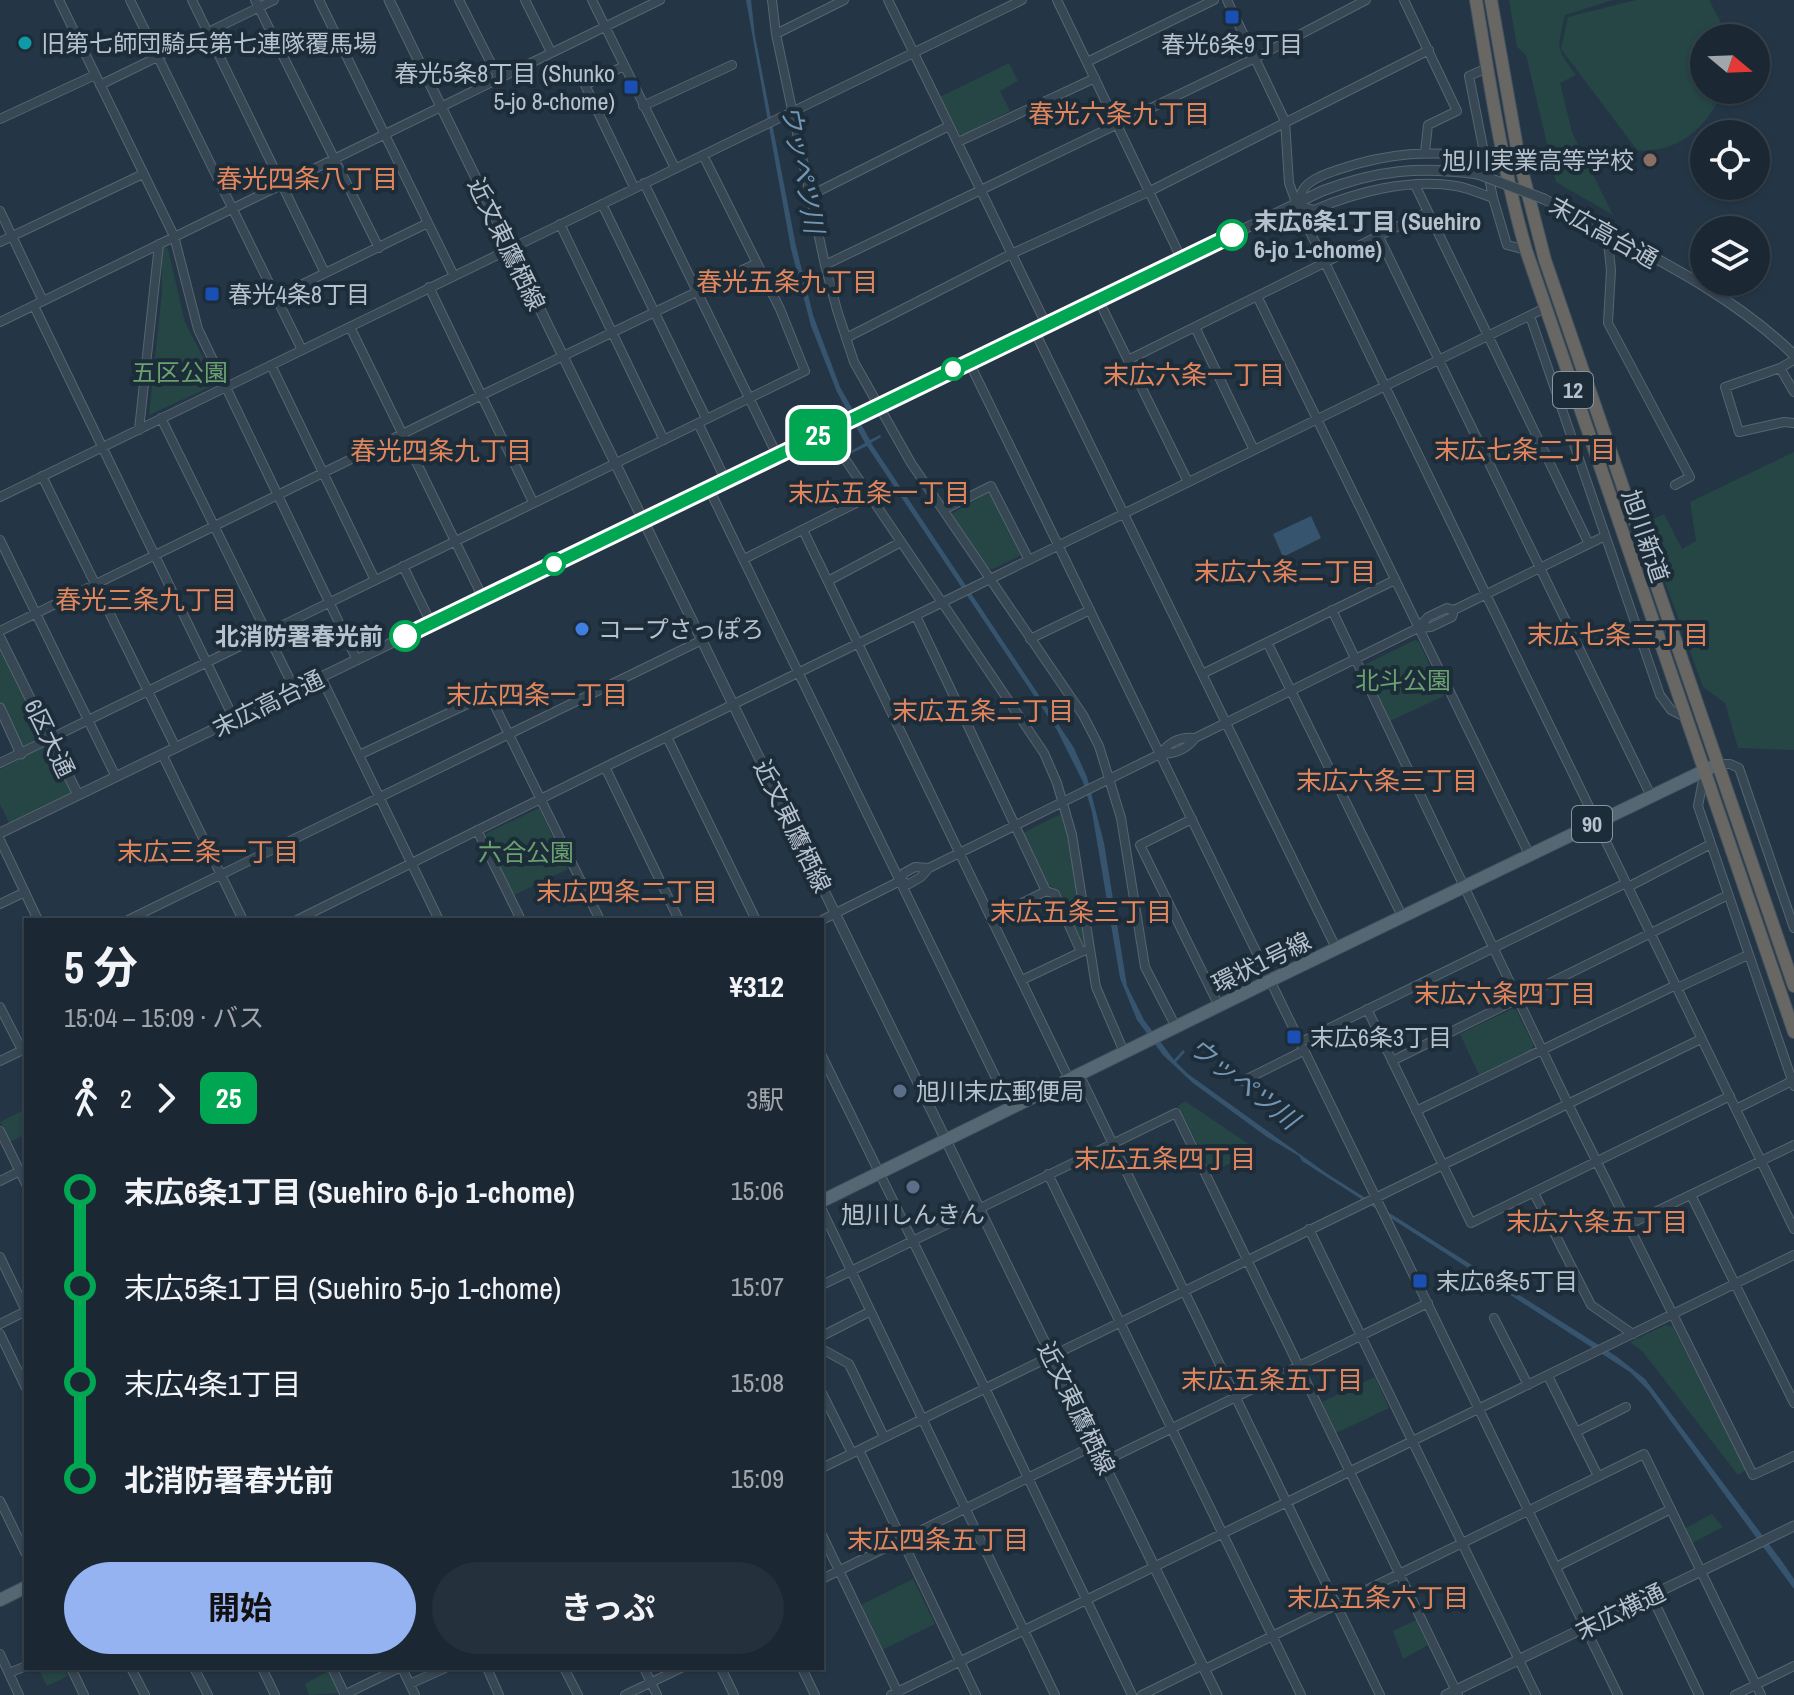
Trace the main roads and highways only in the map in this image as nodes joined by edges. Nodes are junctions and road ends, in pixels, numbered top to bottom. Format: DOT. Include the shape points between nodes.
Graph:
graph roads {
  1 [pos="1476,0"];
  2 [pos="1491,0"];
  3 [pos="1720,764"];
  4 [pos="1704,770"];
  5 [pos="1794,986"];
  6 [pos="1794,1032"];
  7 [pos="824,1200"];
  8 [pos="24,1588"];
  9 [pos="0,1600"];
  1 -- 4 [label="highway, 旭川新道 / 12" via="1497,134 1526,250"];
  2 -- 3 [label="highway, 旭川新道 / 12" via="1519,159 1545,260"];
  3 -- 4 [label="main road, 環状1号線 / 90"];
  3 -- 5 [label="highway, 旭川新道 / 12"];
  4 -- 6 [label="highway, 旭川新道 / 12"];
  4 -- 7 [label="main road, 環状1号線 / 90"];
  8 -- 9 [label="main road"];
}
